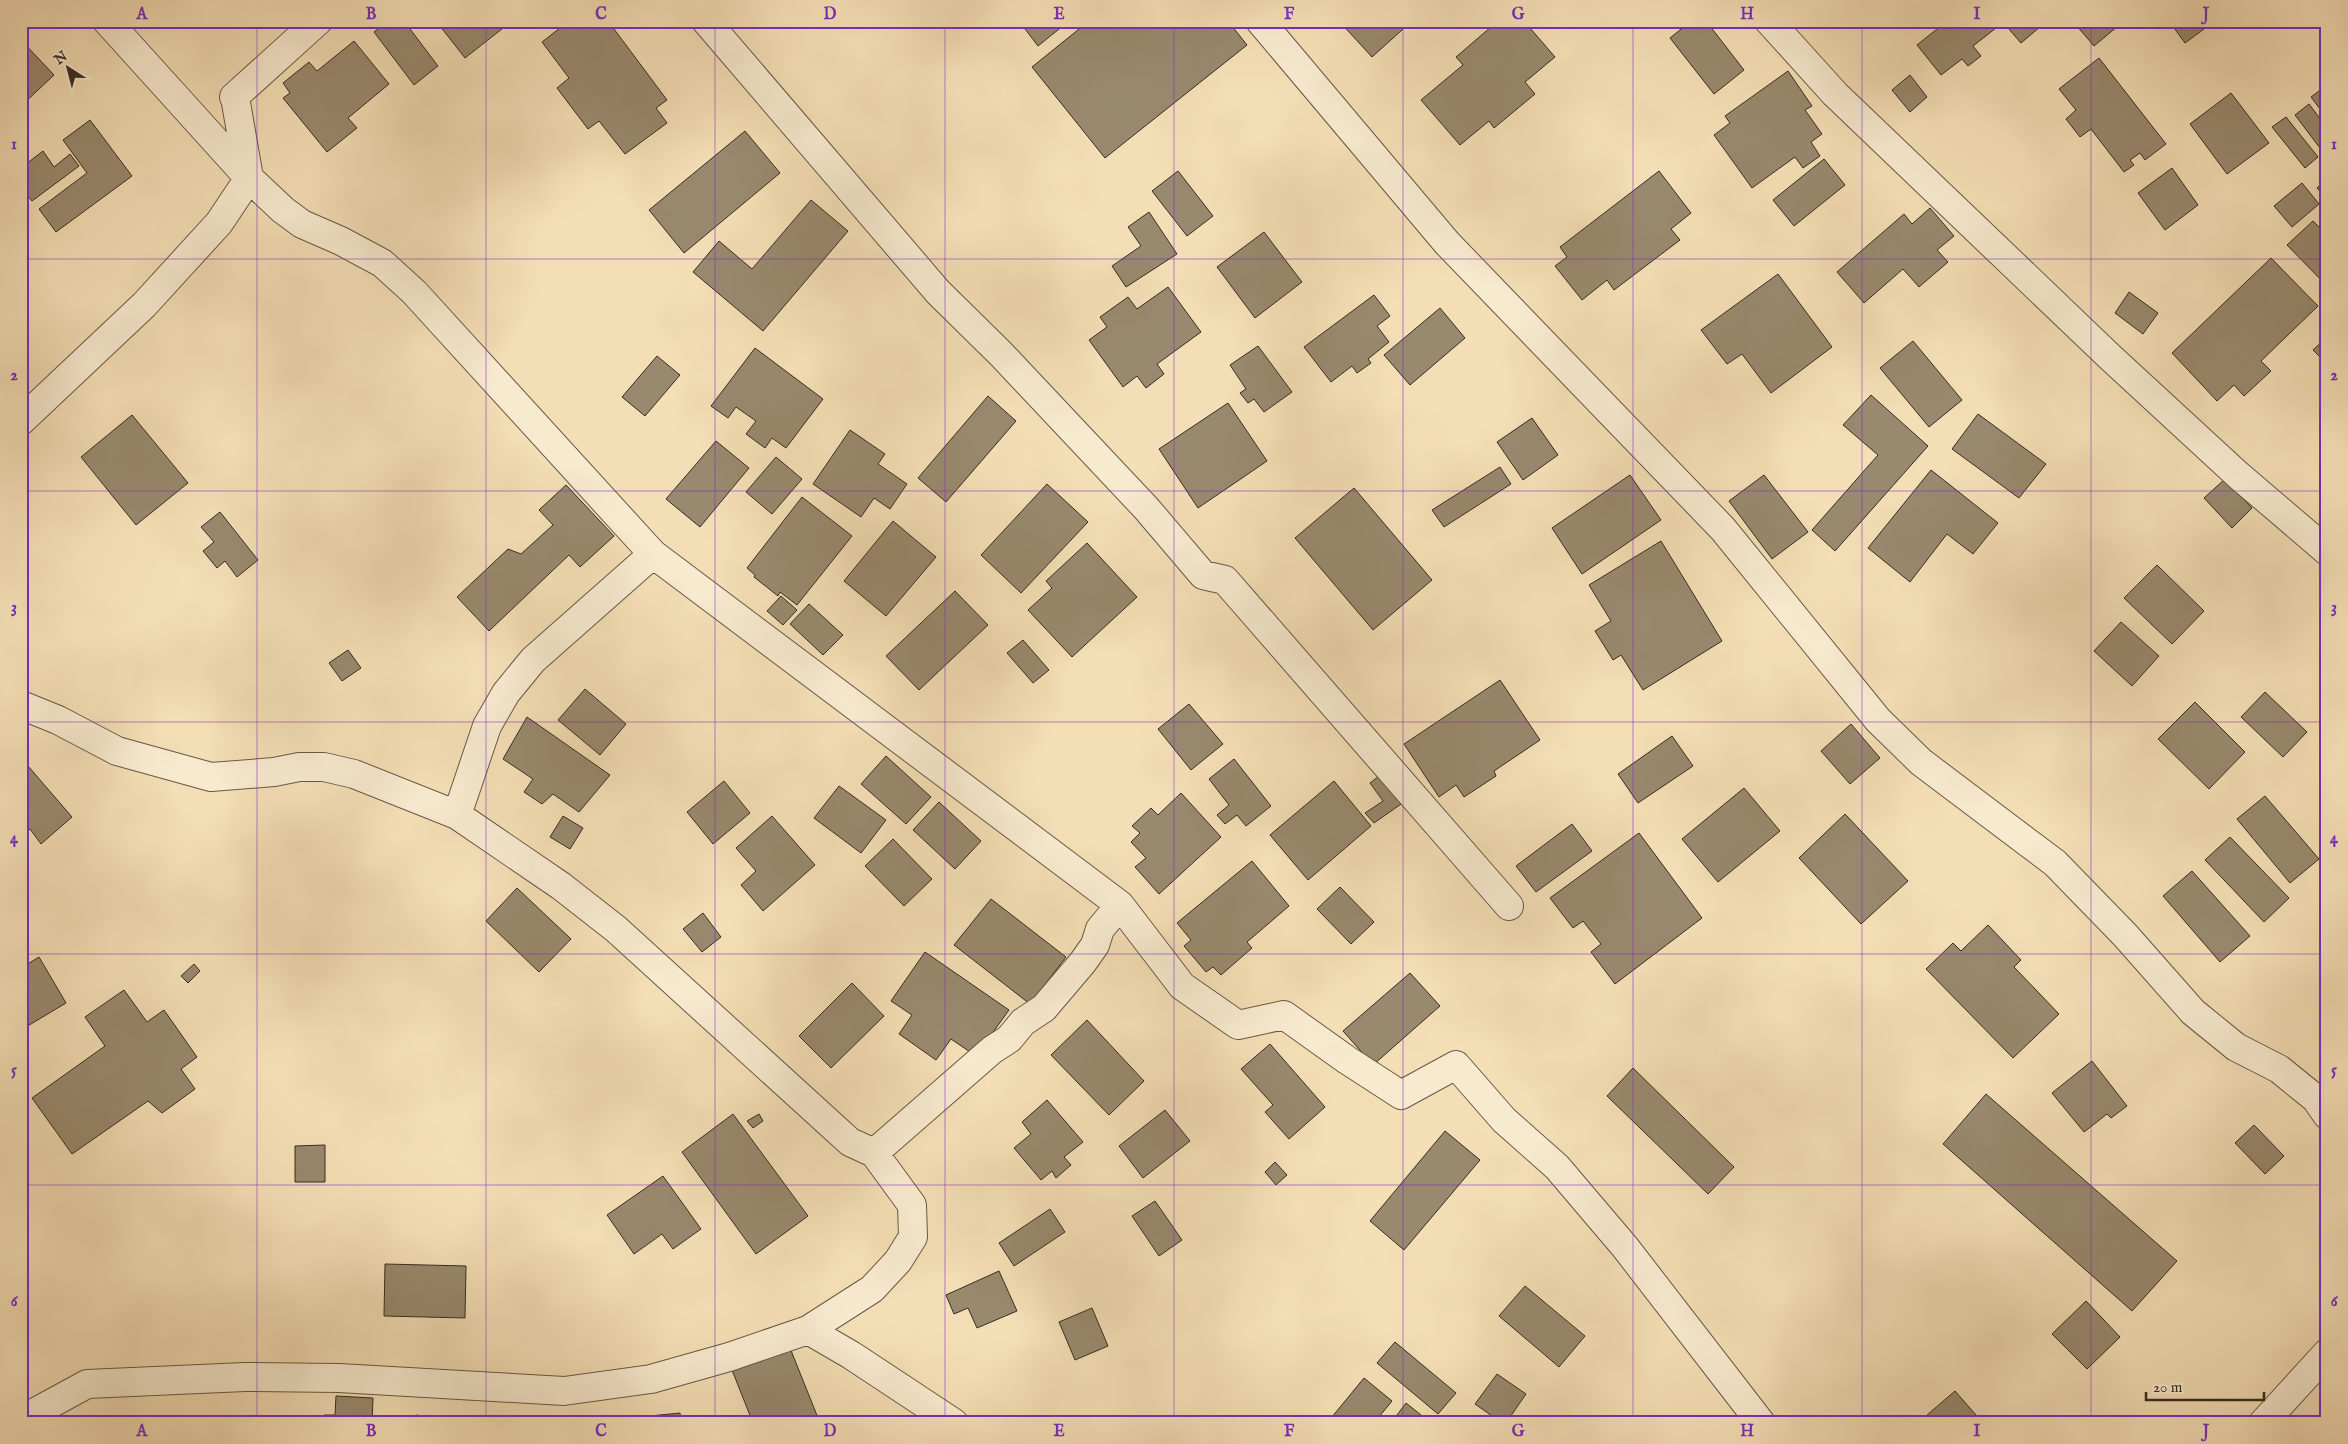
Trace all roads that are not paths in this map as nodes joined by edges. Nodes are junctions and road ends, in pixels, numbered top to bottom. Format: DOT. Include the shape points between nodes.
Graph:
graph roads {
  1 [pos="107,21"];
  2 [pos="318,21"];
  3 [pos="1260,21"];
  4 [pos="1769,21"];
  5 [pos="719,25"];
  6 [pos="249,178"];
  7 [pos="21,421"];
  8 [pos="2327,552"];
  9 [pos="652,554"];
  10 [pos="21,704"];
  11 [pos="457,815"];
  12 [pos="1120,905"];
  13 [pos="1509,906"];
  14 [pos="2327,1115"];
  15 [pos="874,1153"];
  16 [pos="808,1330"];
  17 [pos="2327,1353"];
  18 [pos="21,1420"];
  19 [pos="954,1423"];
  20 [pos="1761,1423"];
  21 [pos="2262,1423"];
  1 -- 6 [label="street"];
  2 -- 6 [label="street" via="234,97"];
  3 -- 14 [label="street" via="1447,243 1723,529 1878,720 1921,762 2055,863 2193,1012 2236,1047 2279,1069 2316,1099"];
  4 -- 8 [label="street" via="1835,94 2110,357"];
  5 -- 13 [label="street" via="938,292 1146,508 1203,575 1225,580"];
  6 -- 7 [label="street" via="219,223 144,304"];
  6 -- 9 [label="street" via="302,224 382,263 414,292"];
  9 -- 11 [label="street" via="533,660 506,693 487,726"];
  9 -- 12 [label="street"];
  10 -- 11 [label="street" via="117,752 211,776 324,767 354,774"];
  11 -- 15 [label="street" via="562,886 616,929 850,1142"];
  12 -- 15 [label="street" via="1100,929 1084,962 1044,1008 1023,1022 1009,1039 992,1050"];
  12 -- 20 [label="street" via="1182,986 1238,1025 1284,1015 1401,1096 1456,1065 1504,1120 1556,1167 1625,1246"];
  15 -- 16 [label="street" via="912,1205 913,1238 898,1261 872,1288"];
  16 -- 18 [label="street" via="652,1379 564,1391 339,1378 245,1377 87,1384"];
  16 -- 19 [label="street" via="851,1354"];
  17 -- 21 [label="street"];
}
